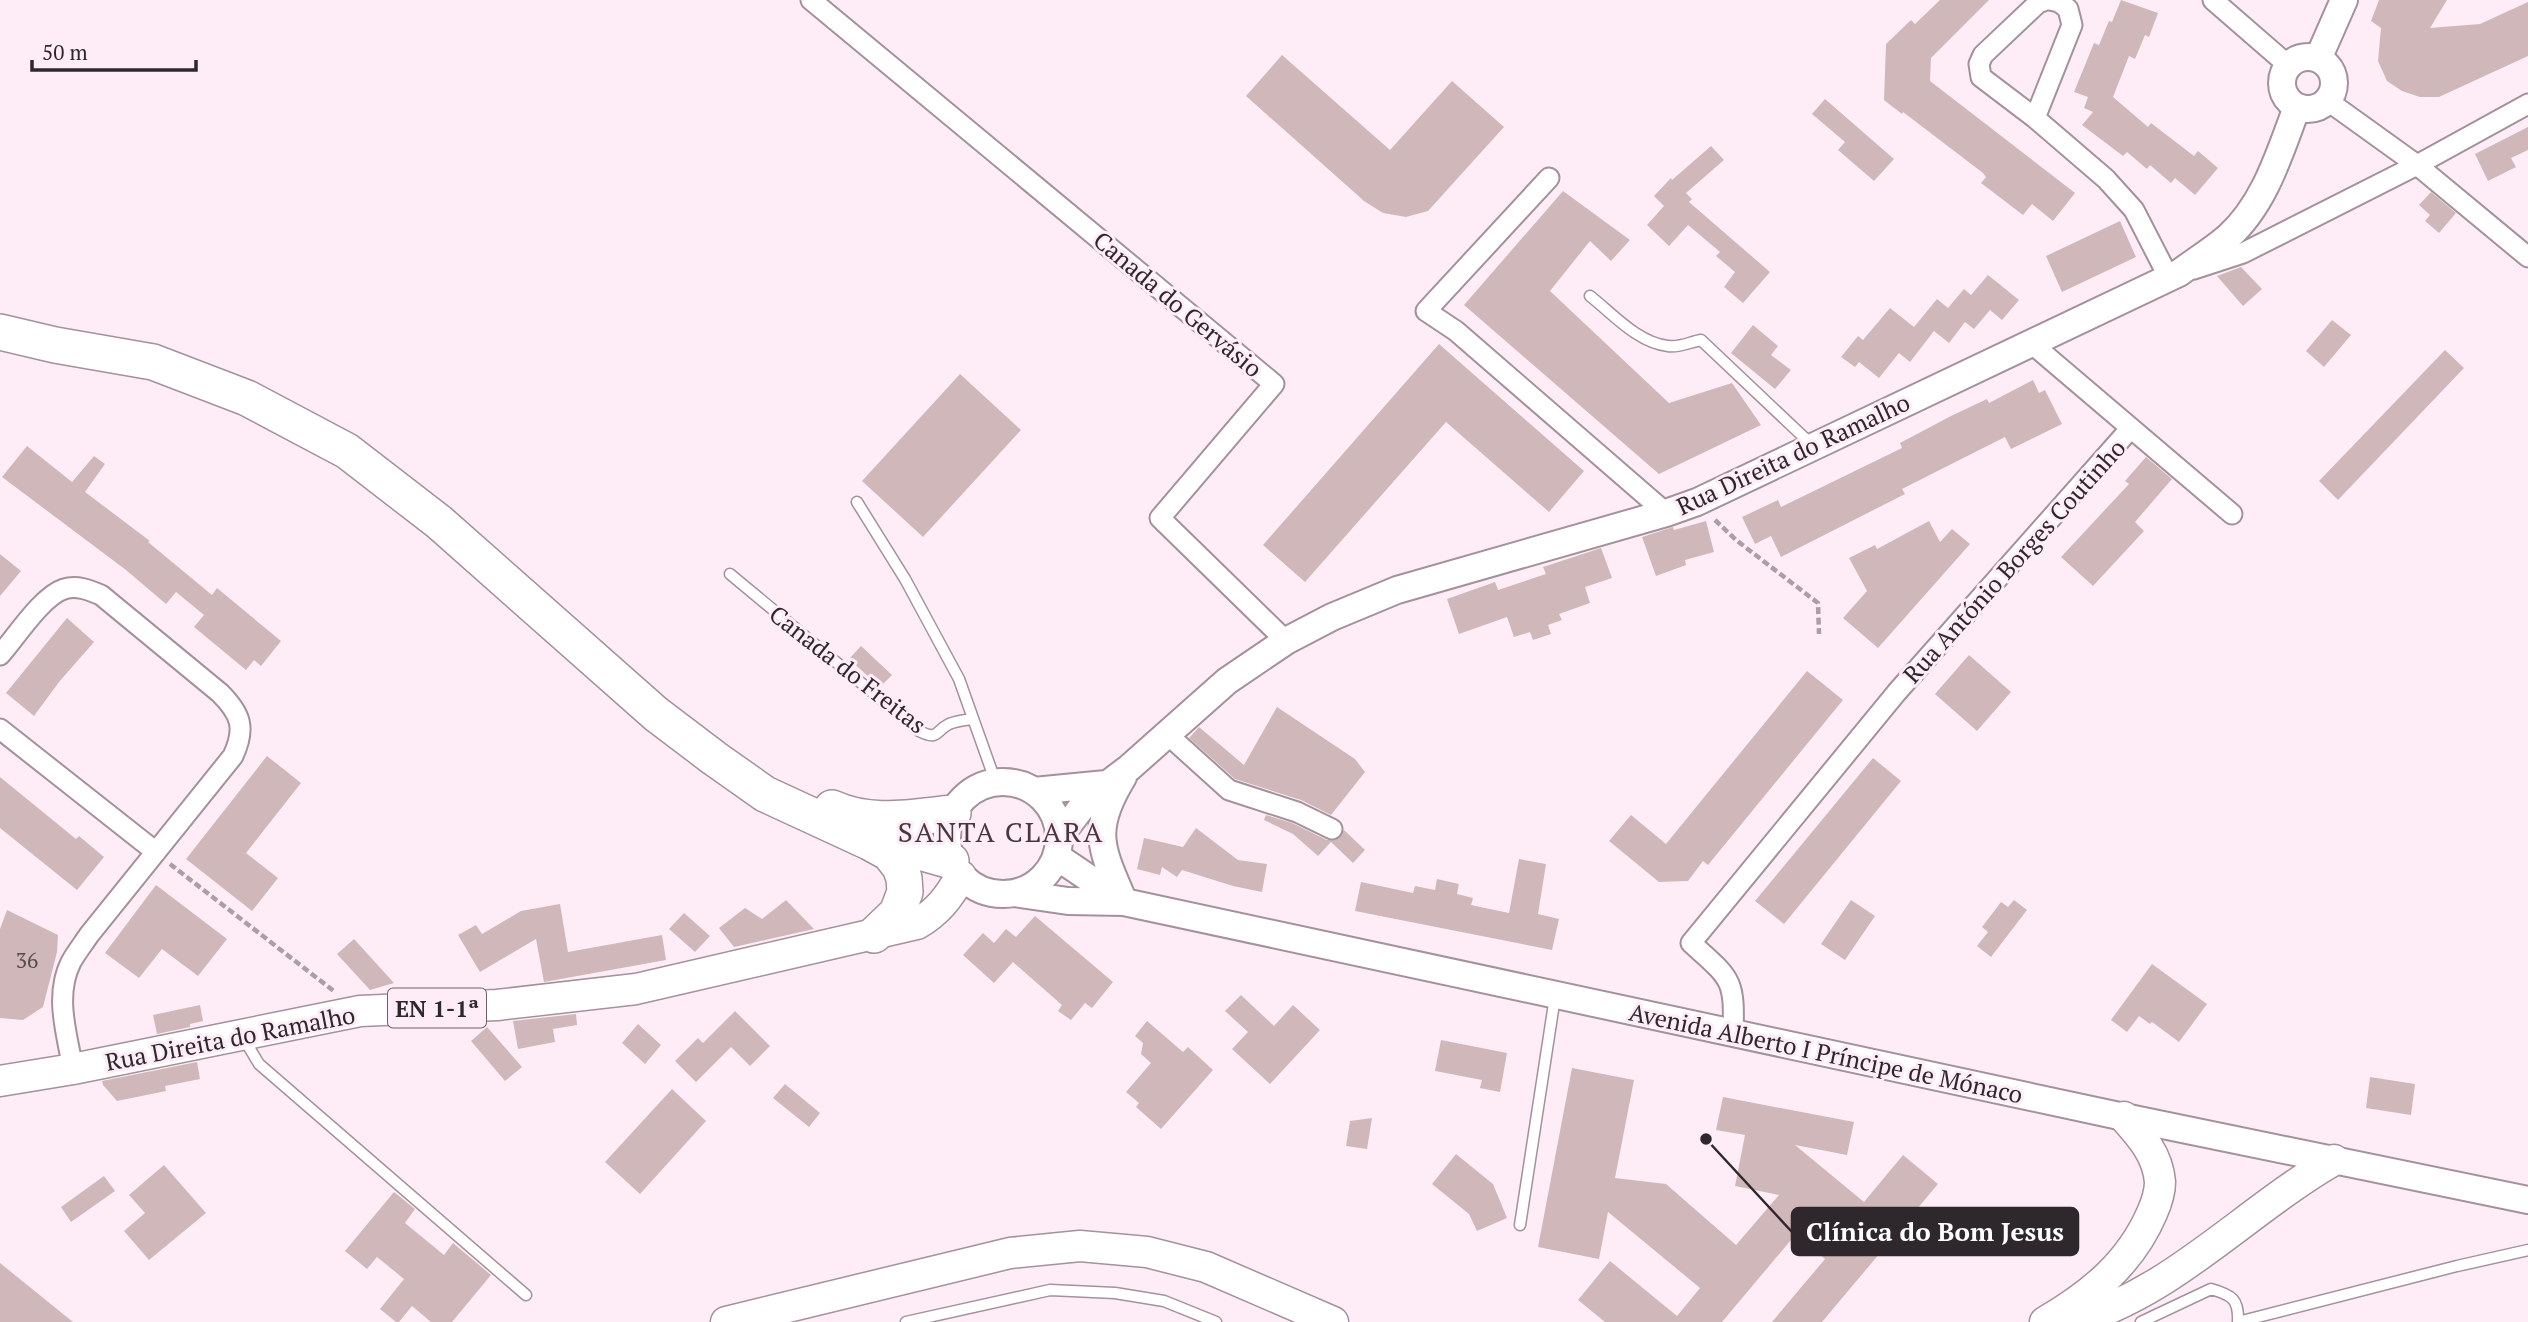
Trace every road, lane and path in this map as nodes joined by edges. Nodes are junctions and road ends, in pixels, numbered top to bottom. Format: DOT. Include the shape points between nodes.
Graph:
graph roads {
  1 [pos="811,0"];
  2 [pos="2048,0"];
  3 [pos="2213,0"];
  4 [pos="2344,0"];
  5 [pos="2318,59"];
  6 [pos="2289,66"];
  7 [pos="2328,101"];
  8 [pos="2528,104"];
  9 [pos="2297,107"];
  10 [pos="2035,118"];
  11 [pos="2417,165"];
  12 [pos="1549,178"];
  13 [pos="2528,257"];
  14 [pos="2174,276"];
  15 [pos="1590,296"];
  16 [pos="0,309"];
  17 [pos="0,332"];
  18 [pos="0,342"];
  19 [pos="2031,343"];
  20 [pos="55,345"];
  21 [pos="2130,429"];
  22 [pos="1814,447"];
  23 [pos="857,502"];
  24 [pos="1697,502"];
  25 [pos="1666,513"];
  26 [pos="2232,514"];
  27 [pos="730,575"];
  28 [pos="1819,634"];
  29 [pos="1286,641"];
  30 [pos="0,655"];
  31 [pos="972,719"];
  32 [pos="0,729"];
  33 [pos="1167,734"];
  34 [pos="1129,768"];
  35 [pos="996,783"];
  36 [pos="1106,784"];
  37 [pos="1034,791"];
  38 [pos="953,813"];
  39 [pos="1332,829"];
  40 [pos="847,831"];
  41 [pos="1058,846"];
  42 [pos="156,852"];
  43 [pos="956,869"];
  44 [pos="1014,893"];
  45 [pos="1124,902"];
  46 [pos="874,935"];
  47 [pos="1555,995"];
  48 [pos="360,1012"];
  49 [pos="1733,1034"];
  50 [pos="242,1035"];
  51 [pos="73,1069"];
  52 [pos="1,1078"];
  53 [pos="2124,1117"];
  54 [pos="2334,1160"];
  55 [pos="2528,1200"];
  56 [pos="1520,1225"];
  57 [pos="2528,1250"];
  58 [pos="526,1295"];
  59 [pos="726,1322"];
  60 [pos="906,1322"];
  61 [pos="1216,1322"];
  62 [pos="1333,1322"];
  63 [pos="2045,1322"];
  64 [pos="2072,1322"];
  65 [pos="2141,1322"];
  66 [pos="2238,1322"];
  1 -- 29 [label="street, Canada do Gervásio" via="1274,383 1160,518"];
  2 -- 10 [label="street" via="2068,9 2072,25"];
  2 -- 10 [label="street" via="2038,2 1979,64 1981,77 1988,84"];
  3 -- 6 [label="street"];
  4 -- 5 [label="main road"];
  5 -- 6 [label="main road" via="2308,57"];
  5 -- 7 [label="main road" via="2334,78"];
  6 -- 9 [label="main road" via="2283,89"];
  7 -- 9 [label="main road" via="2313,109"];
  7 -- 11 [label="street"];
  8 -- 11 [label="street, Rua Direita do Ramalho"];
  9 -- 14 [label="main road" via="2274,169 2254,206 2229,236"];
  10 -- 14 [label="street" via="2106,179 2134,210"];
  11 -- 13 [label="street"];
  11 -- 14 [label="street, Rua Direita do Ramalho" via="2243,253"];
  12 -- 25 [label="street" via="1426,311"];
  14 -- 19 [label="main road, Rua Direita do Ramalho"];
  15 -- 22 [label="lane" via="1652,341 1677,346 1700,340"];
  16 -- 38 [label="highway" via="196,354 301,399 395,458 460,510 682,706 776,782 849,815 886,820"];
  17 -- 20 [label="highway"];
  18 -- 20 [label="highway"];
  19 -- 21 [label="street"];
  19 -- 22 [label="main road, Rua Direita do Ramalho"];
  20 -- 40 [label="highway" via="153,362 247,398 347,451 439,522 656,713 714,758 765,794"];
  21 -- 26 [label="street"];
  21 -- 49 [label="street, Rua António Borges Coutinho" via="1897,692 1691,943 1726,975 1732,989"];
  22 -- 24 [label="main road, Rua Direita do Ramalho"];
  23 -- 31 [label="lane" via="960,679"];
  24 -- 25 [label="main road, Rua Direita do Ramalho"];
  24 -- 28 [label="path" via="1737,540 1818,603"];
  25 -- 29 [label="main road, Rua Direita do Ramalho" via="1397,590"];
  27 -- 31 [label="lane, Canada do Freitas" via="919,731 939,734 948,724"];
  29 -- 33 [label="main road, Rua Direita do Ramalho" via="1227,681"];
  30 -- 42 [label="street" via="50,596 63,589 83,588 101,595 235,708 241,728 233,756"];
  31 -- 35 [label="lane"];
  32 -- 42 [label="street"];
  33 -- 34 [label="main road, Rua Direita do Ramalho"];
  33 -- 39 [label="street" via="1229,790 1297,812"];
  34 -- 36 [label="main road, Rua Direita do Ramalho"];
  34 -- 45 [label="main road" via="1109,801 1101,832 1104,857"];
  35 -- 37 [label="main road" via="1016,783"];
  35 -- 38 [label="main road" via="978,788"];
  36 -- 37 [label="main road, Rua Direita do Ramalho"];
  36 -- 41 [label="main road, Rua Direita do Ramalho" via="1088,799"];
  37 -- 41 [label="main road" via="1052,811"];
  38 -- 43 [label="main road" via="947,837"];
  40 -- 43 [label="highway"];
  40 -- 46 [label="highway" via="889,853 904,878 902,903"];
  41 -- 44 [label="main road" via="1047,874"];
  41 -- 45 [label="main road, Avenida Alberto I Príncipe de Mónaco"];
  42 -- 48 [label="path"];
  42 -- 51 [label="street" via="71,961 61,1005"];
  43 -- 44 [label="main road" via="976,888"];
  43 -- 46 [label="main road, EN 1-1ª" via="946,901 931,916"];
  44 -- 45 [label="main road, Avenida Alberto I Príncipe de Mónaco" via="1068,901"];
  45 -- 47 [label="main road, Avenida Alberto I Príncipe de Mónaco"];
  46 -- 48 [label="main road, Rua Direita do Ramalho / EN 1-1ª" via="636,989 496,1005"];
  47 -- 49 [label="main road, Avenida Alberto I Príncipe de Mónaco"];
  47 -- 56 [label="lane"];
  48 -- 50 [label="main road, Rua Direita do Ramalho / EN 1-1ª"];
  49 -- 53 [label="main road, Avenida Alberto I Príncipe de Mónaco"];
  50 -- 51 [label="main road, Rua Direita do Ramalho / EN 1-1ª"];
  50 -- 58 [label="lane" via="259,1064"];
  51 -- 52 [label="main road, Rua Direita do Ramalho / EN 1-1ª"];
  53 -- 54 [label="main road, Avenida Alberto I Príncipe de Mónaco"];
  53 -- 63 [label="main road" via="2154,1158 2160,1183 2155,1206 2120,1266 2075,1304"];
  54 -- 55 [label="main road, Avenida Alberto I Príncipe de Mónaco"];
  54 -- 64 [label="main road" via="2283,1192 2157,1286"];
  57 -- 66 [label="lane"];
  59 -- 62 [label="main road" via="1010,1253 1080,1246 1147,1252 1206,1268"];
  60 -- 61 [label="lane" via="1050,1290 1164,1301"];
  65 -- 66 [label="lane" via="2211,1289 2236,1301"];
}
